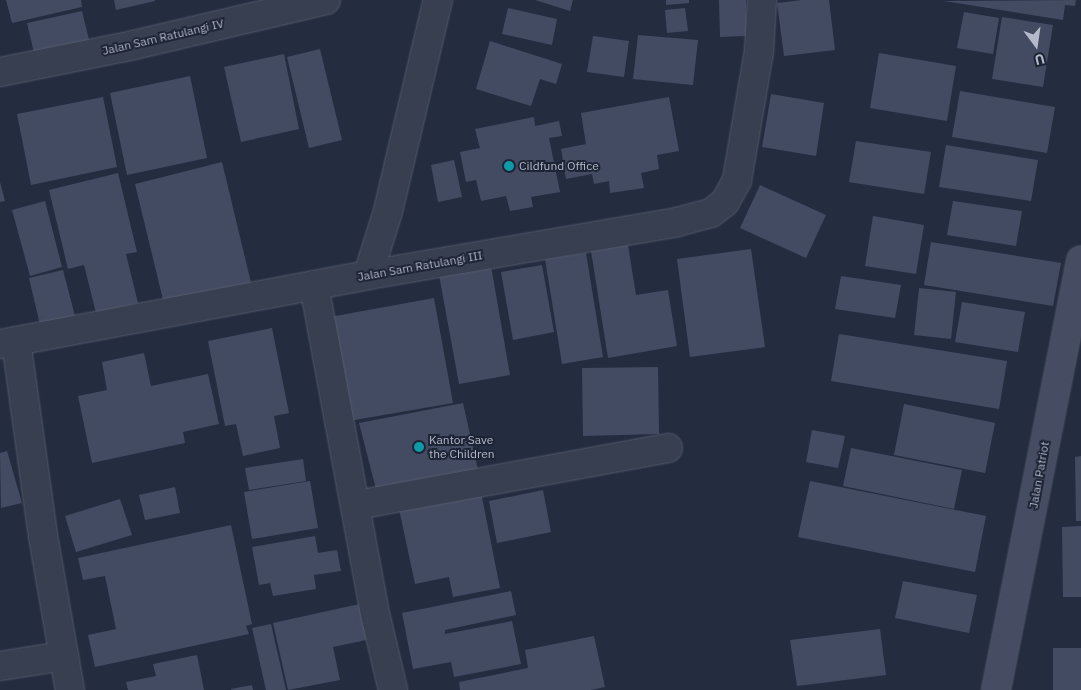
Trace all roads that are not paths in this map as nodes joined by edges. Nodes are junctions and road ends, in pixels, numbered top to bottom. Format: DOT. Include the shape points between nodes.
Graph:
graph roads {
  1 [pos="326,0"];
  2 [pos="438,0"];
  3 [pos="762,0"];
  4 [pos="0,72"];
  5 [pos="1081,260"];
  6 [pos="368,275"];
  7 [pos="314,285"];
  8 [pos="8,343"];
  9 [pos="668,448"];
  10 [pos="357,506"];
  11 [pos="64,656"];
  12 [pos="0,666"];
  13 [pos="70,690"];
  14 [pos="392,690"];
  15 [pos="996,690"];
  1 -- 4 [label="street, Jalan Sam Ratulangi IV" via="134,45"];
  2 -- 6 [label="street" via="388,211"];
  3 -- 6 [label="street, Jalan Sam Ratulangi III" via="759,51 737,180 725,202 711,212 677,222"];
  5 -- 15 [label="street, Jalan Patriot"];
  6 -- 7 [label="street, Jalan Sam Ratulangi III"];
  7 -- 8 [label="street, Jalan Sam Ratulangi III"];
  7 -- 10 [label="street"];
  8 -- 11 [label="street"];
  9 -- 10 [label="street"];
  10 -- 14 [label="street"];
  11 -- 12 [label="street"];
  11 -- 13 [label="street"];
}
